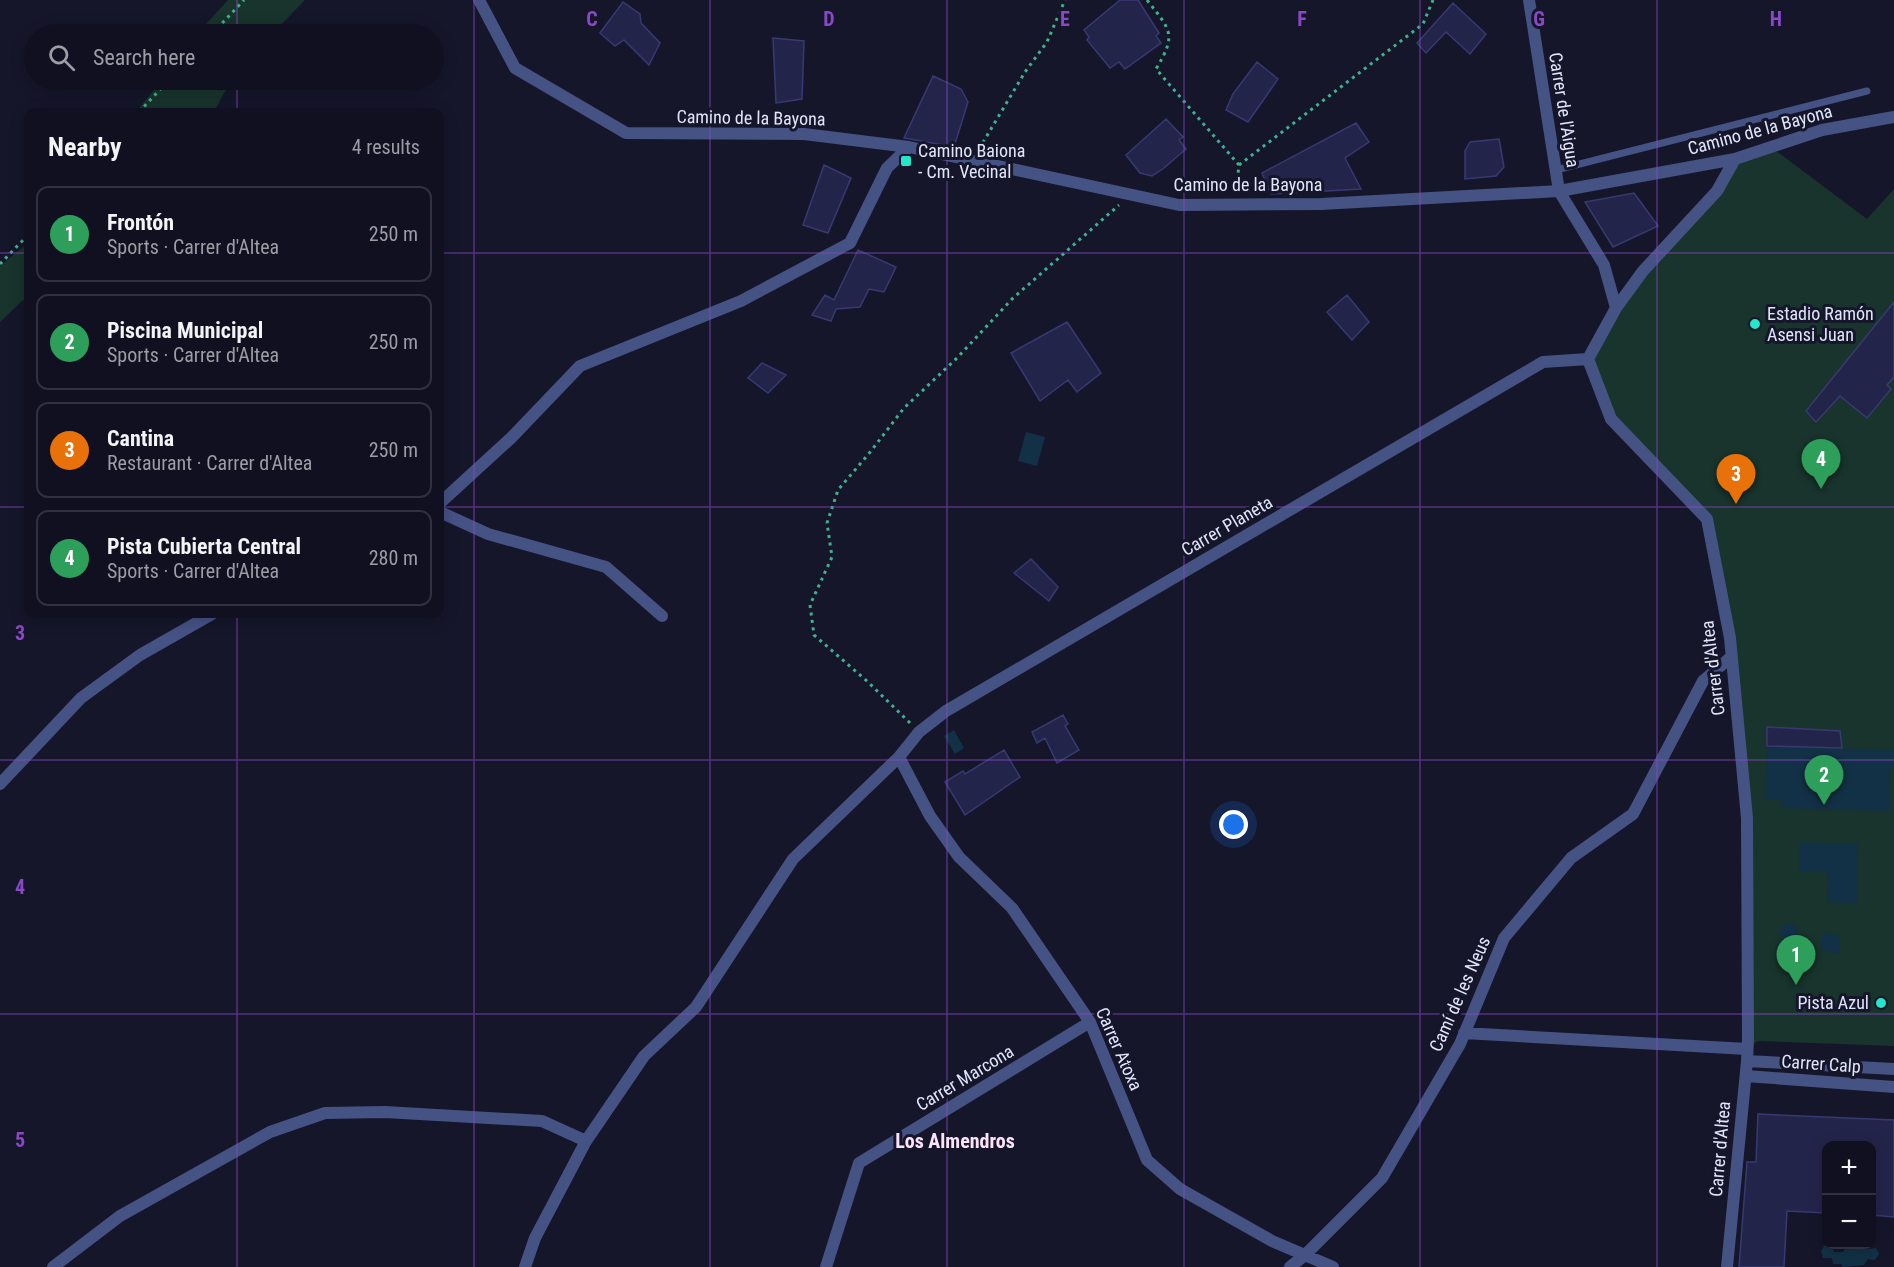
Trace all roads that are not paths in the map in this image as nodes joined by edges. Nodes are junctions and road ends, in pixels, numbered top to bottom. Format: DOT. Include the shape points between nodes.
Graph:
graph roads {
  1 [pos="479,0"];
  2 [pos="1528,0"];
  3 [pos="1867,91"];
  4 [pos="1894,117"];
  5 [pos="909,147"];
  6 [pos="1736,159"];
  7 [pos="1556,170"];
  8 [pos="1559,191"];
  9 [pos="1616,308"];
  10 [pos="1588,359"];
  11 [pos="444,499"];
  12 [pos="444,514"];
  13 [pos="662,616"];
  14 [pos="205,618"];
  15 [pos="1731,657"];
  16 [pos="899,757"];
  17 [pos="0,784"];
  18 [pos="1090,1022"];
  19 [pos="1464,1034"];
  20 [pos="1747,1055"];
  21 [pos="1894,1069"];
  22 [pos="1746,1077"];
  23 [pos="1894,1088"];
  24 [pos="586,1141"];
  25 [pos="1305,1255"];
  26 [pos="827,1262"];
  27 [pos="53,1267"];
  28 [pos="525,1267"];
  29 [pos="817,1267"];
  30 [pos="1290,1267"];
  31 [pos="1333,1267"];
  32 [pos="1727,1267"];
  1 -- 5 [label="street, Camino de la Bayona" via="515,68 626,134 804,134"];
  2 -- 7 [label="street, Carrer de l'Aigua"];
  3 -- 7 [label="lane"];
  4 -- 6 [label="street, Camino de la Bayona" via="1822,130"];
  5 -- 8 [label="street, Camino de la Bayona" via="1179,205 1321,204"];
  5 -- 11 [label="street" via="887,168 850,243 741,301 580,366 511,438"];
  6 -- 8 [label="street, Camino de la Bayona"];
  6 -- 9 [label="street" via="1717,191 1643,271"];
  7 -- 8 [label="street, Carrer de l'Aigua"];
  8 -- 9 [label="street" via="1604,265"];
  9 -- 10 [label="street"];
  10 -- 15 [label="street, Carrer d'Altea" via="1611,419 1707,519"];
  10 -- 16 [label="street, Carrer Planeta" via="1543,362 946,711 920,732"];
  12 -- 13 [label="street" via="488,534 606,567"];
  14 -- 17 [label="street" via="140,655 81,698"];
  15 -- 19 [label="street, Camí de les Neus" via="1703,681 1633,814 1571,858 1504,938"];
  15 -- 20 [label="street, Carrer d'Altea" via="1747,818"];
  16 -- 18 [label="street, Carrer Atoxa" via="930,816 959,857 1012,908"];
  16 -- 24 [label="street, Carrer Planeta" via="793,859 696,1007 644,1056"];
  18 -- 25 [label="street, Carrer Atoxa" via="1147,1160 1180,1189"];
  18 -- 26 [label="street, Carrer Marcona" via="859,1163"];
  19 -- 20 [label="street, Carrer Calp"];
  19 -- 25 [label="street, Camí de les Neus" via="1382,1178"];
  20 -- 21 [label="street, Carrer Calp"];
  20 -- 22 [label="street, Carrer d'Altea"];
  22 -- 23 [label="street, Carrer Calp"];
  22 -- 32 [label="street, Carrer d'Altea"];
  24 -- 27 [label="street" via="542,1121 385,1112 325,1113 270,1132 120,1216"];
  24 -- 28 [label="street, Carrer Planeta" via="535,1238"];
  25 -- 30 [label="street, Camí de les Neus"];
  25 -- 31 [label="street, Carrer Atoxa"];
  26 -- 29 [label="street"];
}
